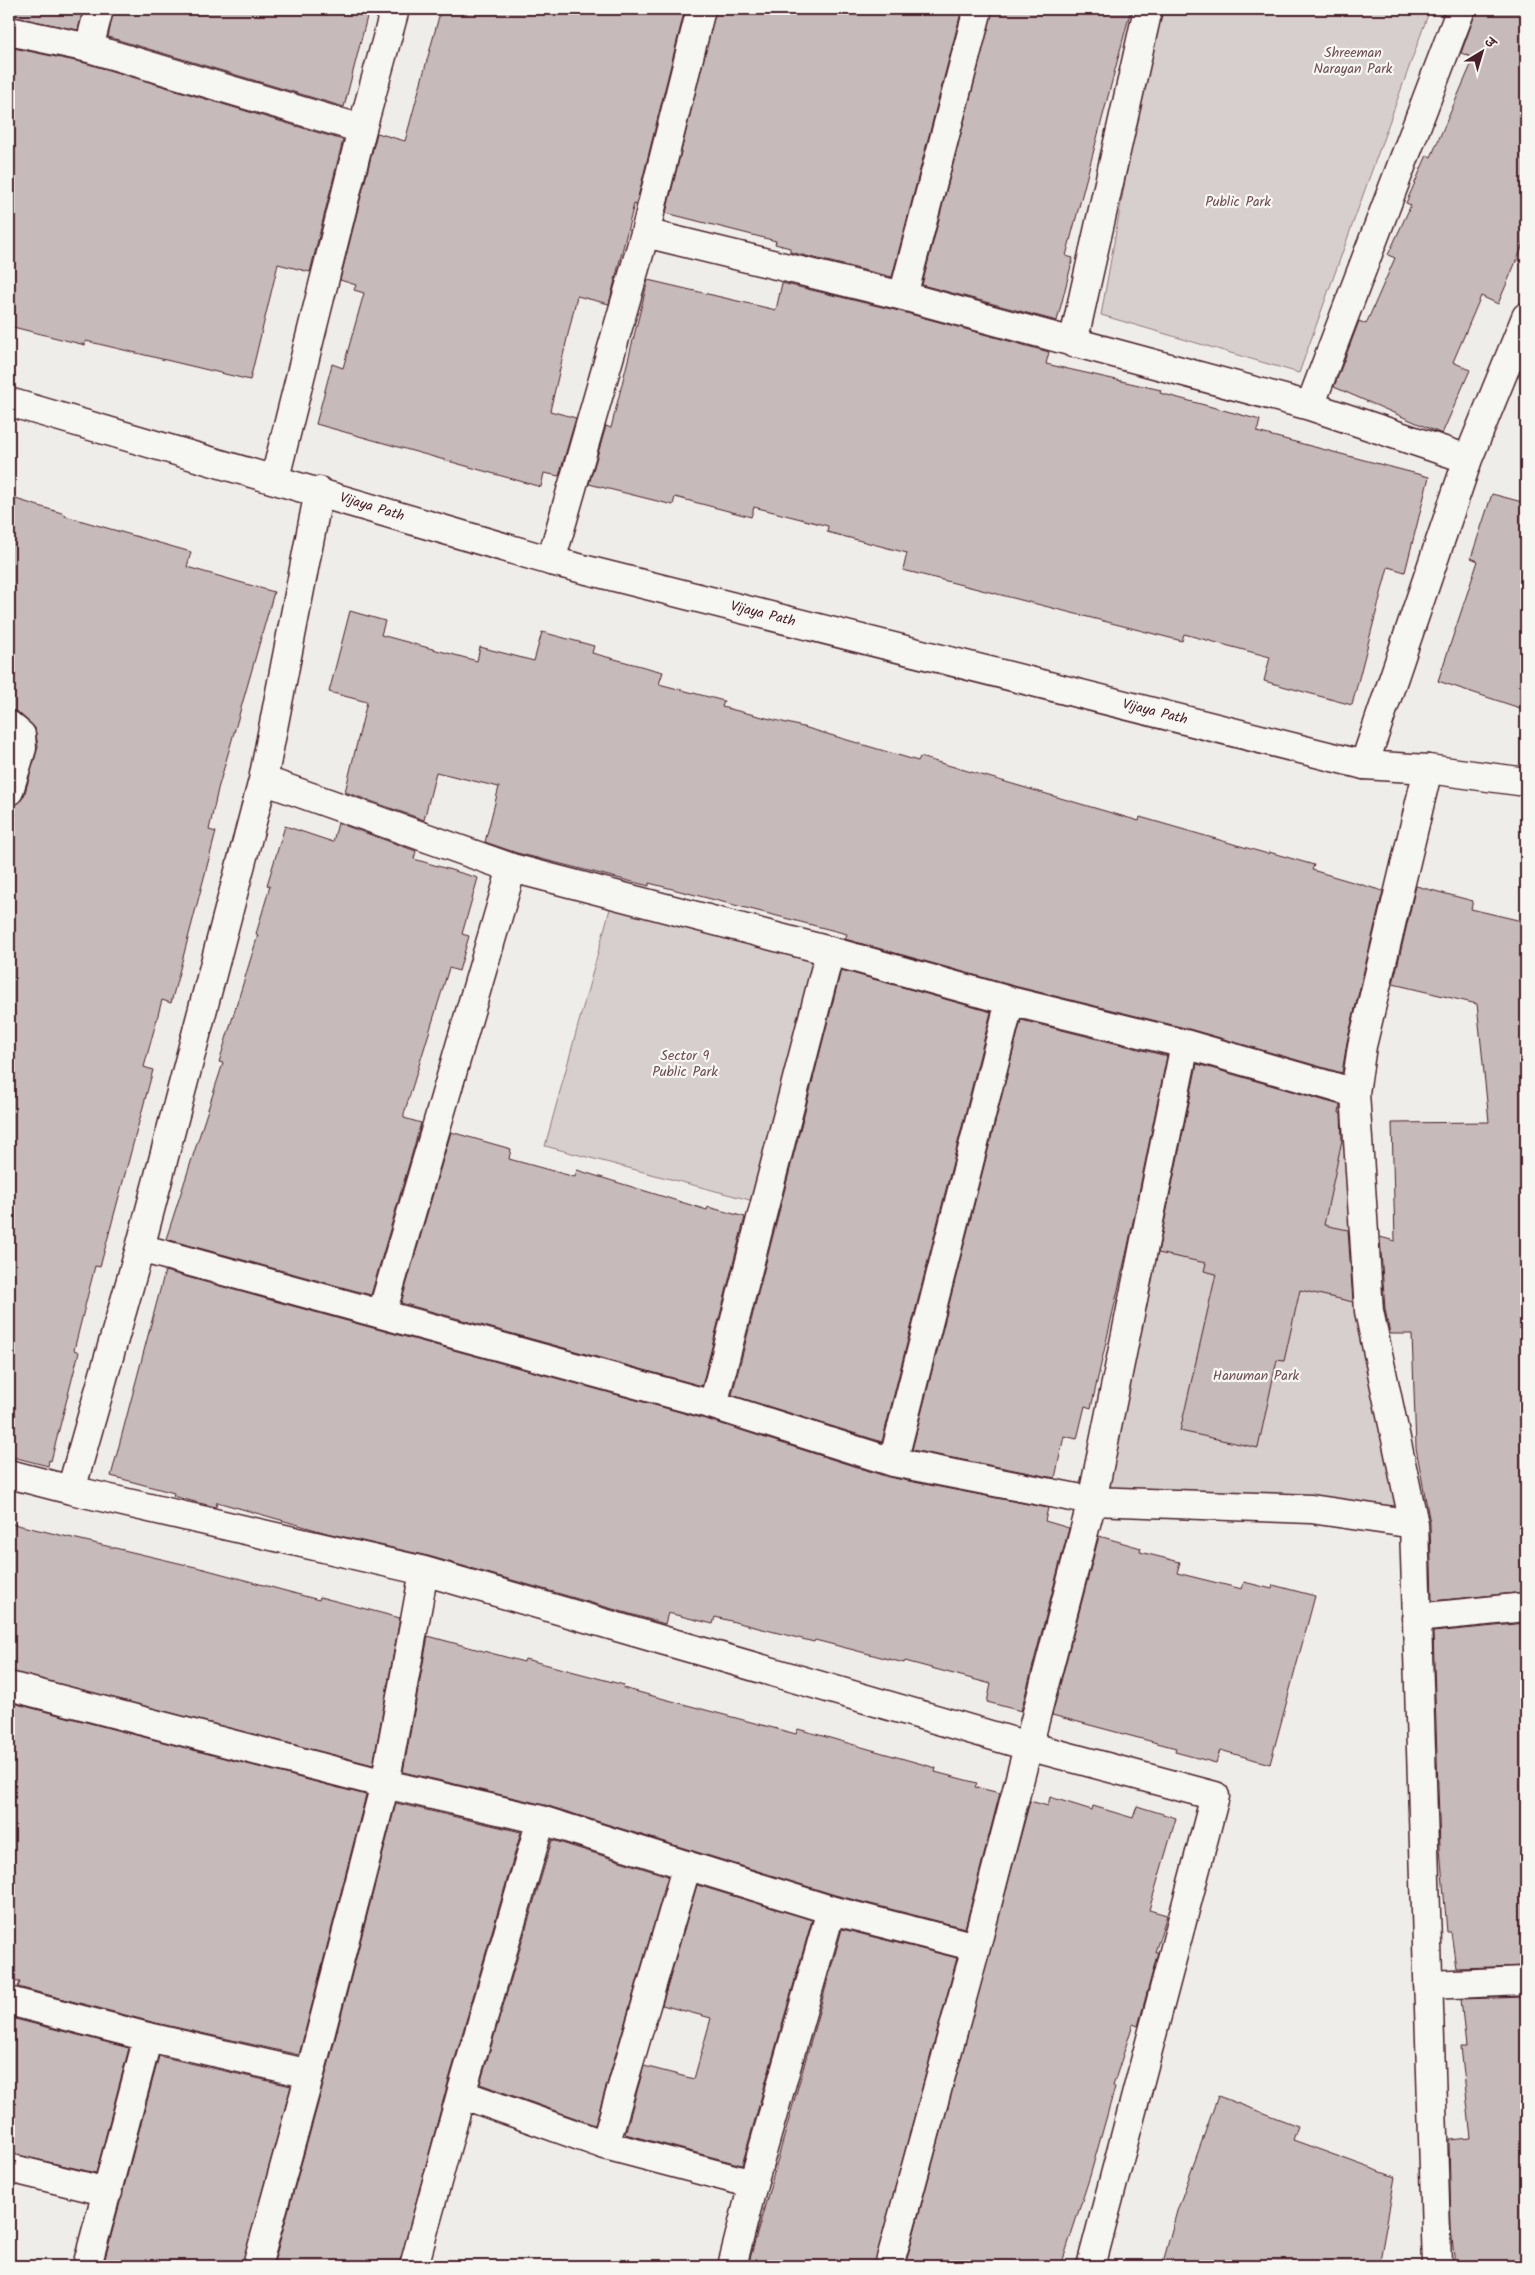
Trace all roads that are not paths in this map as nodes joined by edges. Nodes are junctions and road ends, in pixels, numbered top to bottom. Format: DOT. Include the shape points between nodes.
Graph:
graph roads {
  1 [pos="99,9"];
  2 [pos="394,9"];
  3 [pos="701,9"];
  4 [pos="978,9"];
  5 [pos="1148,9"];
  6 [pos="1461,9"];
  7 [pos="9,30"];
  8 [pos="90,48"];
  9 [pos="362,129"];
  10 [pos="645,233"];
  11 [pos="903,296"];
  12 [pos="1526,317"];
  13 [pos="1073,343"];
  14 [pos="9,402"];
  15 [pos="1310,406"];
  16 [pos="1468,459"];
  17 [pos="275,478"];
  18 [pos="319,491"];
  19 [pos="551,561"];
  20 [pos="9,725"];
  21 [pos="1364,765"];
  22 [pos="1428,769"];
  23 [pos="263,780"];
  24 [pos="1526,782"];
  25 [pos="9,791"];
  26 [pos="512,868"];
  27 [pos="830,951"];
  28 [pos="1010,1001"];
  29 [pos="1185,1044"];
  30 [pos="1355,1093"];
  31 [pos="140,1248"];
  32 [pos="382,1313"];
  33 [pos="713,1405"];
  34 [pos="893,1462"];
  35 [pos="9,1474"];
  36 [pos="71,1490"];
  37 [pos="1092,1501"];
  38 [pos="1414,1524"];
  39 [pos="424,1571"];
  40 [pos="1526,1607"];
  41 [pos="1416,1618"];
  42 [pos="9,1686"];
  43 [pos="1028,1746"];
  44 [pos="385,1784"];
  45 [pos="541,1820"];
  46 [pos="687,1866"];
  47 [pos="831,1910"];
  48 [pos="976,1947"];
  49 [pos="1526,1981"];
  50 [pos="1428,1985"];
  51 [pos="9,2001"];
  52 [pos="148,2037"];
  53 [pos="310,2074"];
  54 [pos="461,2094"];
  55 [pos="605,2144"];
  56 [pos="9,2168"];
  57 [pos="753,2184"];
  58 [pos="108,2192"];
  59 [pos="86,2266"];
  60 [pos="257,2266"];
  61 [pos="414,2266"];
  62 [pos="732,2266"];
  63 [pos="889,2266"];
  64 [pos="1091,2266"];
  65 [pos="1436,2266"];
  1 -- 8 [label="street"];
  2 -- 9 [label="street"];
  3 -- 10 [label="street"];
  4 -- 11 [label="street"];
  5 -- 13 [label="street"];
  6 -- 15 [label="street"];
  7 -- 8 [label="street"];
  8 -- 9 [label="street"];
  9 -- 17 [label="street"];
  10 -- 11 [label="street"];
  10 -- 19 [label="street"];
  11 -- 13 [label="street"];
  12 -- 16 [label="street"];
  13 -- 15 [label="street"];
  14 -- 17 [label="street, Vijaya Path"];
  15 -- 16 [label="street"];
  16 -- 21 [label="street"];
  17 -- 18 [label="street, Vijaya Path"];
  18 -- 19 [label="street, Vijaya Path"];
  18 -- 23 [label="street"];
  19 -- 21 [label="street, Vijaya Path"];
  20 -- 25 [label="street" via="21,735 22,748"];
  21 -- 22 [label="street, Vijaya Path"];
  22 -- 24 [label="street, Vijaya Path"];
  22 -- 30 [label="street" via="1362,1046"];
  23 -- 26 [label="street"];
  23 -- 31 [label="street"];
  26 -- 27 [label="street"];
  26 -- 32 [label="street"];
  27 -- 28 [label="street"];
  27 -- 33 [label="street"];
  28 -- 29 [label="street"];
  28 -- 34 [label="street"];
  29 -- 30 [label="street"];
  29 -- 37 [label="street"];
  30 -- 38 [label="street" via="1369,1311"];
  31 -- 32 [label="street"];
  31 -- 36 [label="street"];
  32 -- 33 [label="street"];
  33 -- 34 [label="street"];
  34 -- 37 [label="street"];
  35 -- 36 [label="street"];
  36 -- 39 [label="street"];
  37 -- 38 [label="street" via="1311,1509"];
  37 -- 43 [label="street"];
  38 -- 41 [label="street"];
  39 -- 43 [label="street"];
  39 -- 44 [label="street"];
  40 -- 41 [label="street"];
  41 -- 50 [label="street"];
  42 -- 44 [label="street"];
  43 -- 48 [label="street"];
  43 -- 64 [label="street" via="1215,1796"];
  44 -- 45 [label="street"];
  44 -- 53 [label="street"];
  45 -- 46 [label="street"];
  45 -- 54 [label="street"];
  46 -- 47 [label="street"];
  46 -- 55 [label="street"];
  47 -- 48 [label="street"];
  47 -- 57 [label="street"];
  48 -- 63 [label="street"];
  49 -- 50 [label="street"];
  50 -- 65 [label="street"];
  51 -- 52 [label="street"];
  52 -- 53 [label="street"];
  52 -- 58 [label="street"];
  53 -- 60 [label="street"];
  54 -- 55 [label="street"];
  54 -- 61 [label="street"];
  55 -- 57 [label="street"];
  56 -- 58 [label="street"];
  57 -- 62 [label="street"];
  58 -- 59 [label="street"];
}
